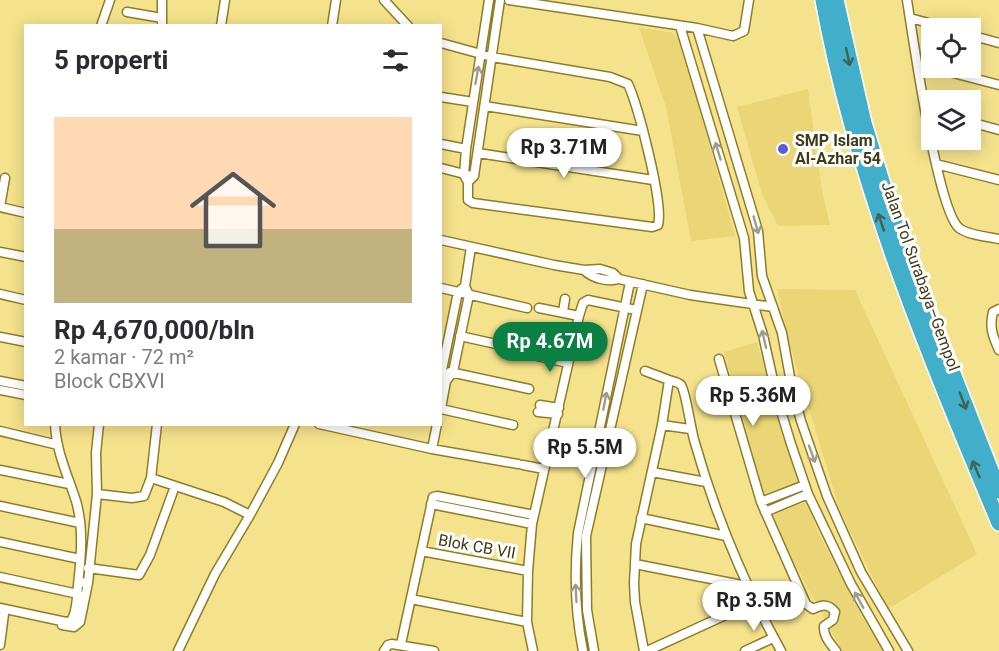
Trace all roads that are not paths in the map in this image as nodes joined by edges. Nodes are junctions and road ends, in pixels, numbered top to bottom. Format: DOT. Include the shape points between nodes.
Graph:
graph roads {
  1 [pos="110,0"];
  2 [pos="162,0"];
  3 [pos="225,0"];
  4 [pos="336,0"];
  5 [pos="384,0"];
  6 [pos="489,0"];
  7 [pos="500,0"];
  8 [pos="509,0"];
  9 [pos="749,0"];
  10 [pos="823,0"];
  11 [pos="906,0"];
  12 [pos="838,2"];
  13 [pos="127,12"];
  14 [pos="910,18"];
  15 [pos="921,21"];
  16 [pos="162,22"];
  17 [pos="102,24"];
  18 [pos="221,24"];
  19 [pos="332,24"];
  20 [pos="406,24"];
  21 [pos="680,26"];
  22 [pos="697,28"];
  23 [pos="981,38"];
  24 [pos="442,43"];
  25 [pos="999,43"];
  26 [pos="442,48"];
  27 [pos="463,50"];
  28 [pos="481,55"];
  29 [pos="492,57"];
  30 [pos="917,63"];
  31 [pos="921,64"];
  32 [pos="971,78"];
  33 [pos="999,86"];
  34 [pos="924,90"];
  35 [pos="442,97"];
  36 [pos="473,102"];
  37 [pos="485,106"];
  38 [pos="981,125"];
  39 [pos="469,129"];
  40 [pos="999,130"];
  41 [pos="482,131"];
  42 [pos="643,131"];
  43 [pos="442,144"];
  44 [pos="466,149"];
  45 [pos="934,150"];
  46 [pos="478,153"];
  47 [pos="936,164"];
  48 [pos="442,168"];
  49 [pos="5,178"];
  50 [pos="469,178"];
  51 [pos="653,180"];
  52 [pos="999,180"];
  53 [pos="748,196"];
  54 [pos="733,201"];
  55 [pos="0,207"];
  56 [pos="24,213"];
  57 [pos="999,239"];
  58 [pos="442,240"];
  59 [pos="471,247"];
  60 [pos="0,252"];
  61 [pos="24,258"];
  62 [pos="630,282"];
  63 [pos="643,284"];
  64 [pos="442,288"];
  65 [pos="461,289"];
  66 [pos="0,294"];
  67 [pos="469,294"];
  68 [pos="565,299"];
  69 [pos="24,300"];
  70 [pos="754,306"];
  71 [pos="625,307"];
  72 [pos="919,307"];
  73 [pos="527,308"];
  74 [pos="539,308"];
  75 [pos="773,308"];
  76 [pos="999,309"];
  77 [pos="636,310"];
  78 [pos="563,312"];
  79 [pos="579,316"];
  80 [pos="445,332"];
  81 [pos="460,336"];
  82 [pos="0,337"];
  83 [pos="24,342"];
  84 [pos="999,350"];
  85 [pos="528,351"];
  86 [pos="537,356"];
  87 [pos="719,359"];
  88 [pos="568,363"];
  89 [pos="442,370"];
  90 [pos="645,371"];
  91 [pos="453,372"];
  92 [pos="669,380"];
  93 [pos="0,381"];
  94 [pos="446,381"];
  95 [pos="24,386"];
  96 [pos="529,389"];
  97 [pos="0,390"];
  98 [pos="24,395"];
  99 [pos="442,403"];
  100 [pos="442,409"];
  101 [pos="539,409"];
  102 [pos="559,411"];
  103 [pos="662,425"];
  104 [pos="55,426"];
  105 [pos="99,426"];
  106 [pos="157,426"];
  107 [pos="294,426"];
  108 [pos="328,426"];
  109 [pos="437,426"];
  110 [pos="513,426"];
  111 [pos="690,429"];
  112 [pos="0,431"];
  113 [pos="58,445"];
  114 [pos="432,449"];
  115 [pos="544,469"];
  116 [pos="0,470"];
  117 [pos="652,472"];
  118 [pos="151,478"];
  119 [pos="706,482"];
  120 [pos="69,484"];
  121 [pos="805,485"];
  122 [pos="175,486"];
  123 [pos="999,491"];
  124 [pos="97,494"];
  125 [pos="808,494"];
  126 [pos="761,502"];
  127 [pos="0,506"];
  128 [pos="765,512"];
  129 [pos="250,515"];
  130 [pos="641,518"];
  131 [pos="533,520"];
  132 [pos="80,523"];
  133 [pos="999,523"];
  134 [pos="582,534"];
  135 [pos="726,536"];
  136 [pos="0,542"];
  137 [pos="421,551"];
  138 [pos="80,559"];
  139 [pos="635,564"];
  140 [pos="88,568"];
  141 [pos="528,571"];
  142 [pos="0,577"];
  143 [pos="83,582"];
  144 [pos="747,586"];
  145 [pos="78,594"];
  146 [pos="411,599"];
  147 [pos="754,602"];
  148 [pos="1,612"];
  149 [pos="527,622"];
  150 [pos="773,638"];
  151 [pos="401,644"];
  152 [pos="0,645"];
  153 [pos="178,651"];
  154 [pos="384,651"];
  155 [pos="434,651"];
  156 [pos="533,651"];
  157 [pos="584,651"];
  158 [pos="594,651"];
  159 [pos="646,651"];
  160 [pos="745,651"];
  161 [pos="781,651"];
  162 [pos="836,651"];
  163 [pos="889,651"];
  164 [pos="908,651"];
  1 -- 17 [label="street"];
  2 -- 16 [label="street"];
  3 -- 18 [label="street"];
  4 -- 19 [label="street"];
  5 -- 20 [label="street"];
  6 -- 28 [label="street"];
  7 -- 29 [label="street"];
  8 -- 21 [label="street"];
  9 -- 22 [label="street" via="741,34 728,36"];
  72 -- 10 [label="highway, Jalan Tol Surabaya–Gempol, one-way" via="901,277 861,164"];
  11 -- 14 [label="street"];
  12 -- 72 [label="highway, Jalan Tol Surabaya–Gempol, one-way" via="851,74 917,284"];
  13 -- 16 [label="street"];
  14 -- 15 [label="street"];
  14 -- 30 [label="street"];
  21 -- 22 [label="street"];
  54 -- 21 [label="street, one-way"];
  22 -- 53 [label="street"];
  23 -- 25 [label="street"];
  24 -- 27 [label="street"];
  26 -- 27 [label="street"];
  27 -- 28 [label="street"];
  28 -- 29 [label="street"];
  36 -- 28 [label="street, one-way"];
  29 -- 37 [label="street"];
  29 -- 42 [label="street" via="624,81"];
  30 -- 31 [label="street"];
  30 -- 34 [label="street"];
  32 -- 33 [label="street"];
  35 -- 36 [label="street"];
  36 -- 39 [label="street"];
  37 -- 41 [label="street"];
  37 -- 42 [label="street"];
  38 -- 40 [label="street"];
  39 -- 41 [label="street"];
  39 -- 44 [label="street"];
  41 -- 46 [label="street"];
  42 -- 51 [label="street"];
  43 -- 44 [label="street"];
  44 -- 50 [label="street"];
  45 -- 47 [label="street"];
  46 -- 50 [label="street"];
  46 -- 51 [label="street"];
  47 -- 52 [label="street"];
  47 -- 57 [label="street" via="955,223 962,230"];
  48 -- 50 [label="street"];
  49 -- 55 [label="street"];
  50 -- 51 [label="street" via="467,198 473,203 652,227 658,225 660,218"];
  53 -- 54 [label="street"];
  53 -- 75 [label="street, one-way" via="760,240 762,276"];
  54 -- 70 [label="street" via="744,238 747,281"];
  55 -- 56 [label="street"];
  58 -- 59 [label="street"];
  59 -- 62 [label="street"];
  59 -- 65 [label="street"];
  60 -- 61 [label="street"];
  62 -- 63 [label="street"];
  62 -- 71 [label="street"];
  63 -- 70 [label="street"];
  63 -- 77 [label="street"];
  64 -- 65 [label="street"];
  65 -- 67 [label="street"];
  65 -- 80 [label="street"];
  66 -- 69 [label="street"];
  67 -- 73 [label="street"];
  67 -- 81 [label="street"];
  68 -- 78 [label="street"];
  70 -- 75 [label="street"];
  121 -- 70 [label="street, one-way" via="777,398"];
  71 -- 77 [label="street"];
  71 -- 79 [label="street" via="588,300"];
  134 -- 71 [label="street, one-way"];
  72 -- 123 [label="highway, Jalan Tol Surabaya–Gempol, one-way"];
  133 -- 72 [label="highway, Jalan Tol Surabaya–Gempol, one-way"];
  74 -- 78 [label="street"];
  75 -- 164 [label="street, one-way" via="801,421 827,496 861,572"];
  76 -- 84 [label="street" via="993,312 991,325"];
  77 -- 134 [label="street"];
  78 -- 79 [label="street"];
  79 -- 88 [label="street"];
  80 -- 89 [label="street"];
  81 -- 85 [label="street"];
  81 -- 91 [label="street"];
  82 -- 83 [label="street"];
  86 -- 88 [label="street"];
  87 -- 126 [label="street"];
  88 -- 102 [label="street"];
  89 -- 91 [label="street"];
  89 -- 94 [label="street"];
  90 -- 92 [label="street"];
  91 -- 94 [label="street"];
  91 -- 96 [label="street"];
  92 -- 103 [label="street"];
  92 -- 111 [label="street" via="683,389"];
  93 -- 95 [label="street"];
  94 -- 99 [label="street"];
  97 -- 98 [label="street"];
  100 -- 110 [label="street"];
  101 -- 102 [label="street"];
  102 -- 115 [label="street"];
  103 -- 111 [label="street"];
  103 -- 117 [label="street"];
  104 -- 113 [label="street"];
  105 -- 124 [label="street"];
  106 -- 118 [label="street"];
  107 -- 129 [label="street"];
  108 -- 114 [label="street"];
  109 -- 114 [label="street"];
  111 -- 119 [label="street"];
  112 -- 113 [label="street"];
  113 -- 120 [label="street"];
  114 -- 115 [label="street"];
  115 -- 131 [label="street"];
  116 -- 120 [label="street"];
  117 -- 119 [label="street"];
  117 -- 130 [label="street"];
  118 -- 122 [label="street"];
  118 -- 124 [label="street" via="144,496"];
  119 -- 135 [label="street"];
  120 -- 132 [label="street"];
  121 -- 125 [label="street"];
  121 -- 126 [label="street"];
  122 -- 129 [label="street"];
  122 -- 140 [label="street" via="141,573"];
  124 -- 140 [label="street"];
  125 -- 128 [label="street"];
  163 -- 125 [label="street, one-way" via="851,584"];
  126 -- 128 [label="street"];
  127 -- 132 [label="street"];
  128 -- 162 [label="street" via="808,607 826,605 835,612 833,620 824,626 824,634"];
  129 -- 153 [label="street" via="215,574"];
  130 -- 135 [label="street"];
  130 -- 139 [label="street"];
  131 -- 137 [label="street" via="431,504"];
  131 -- 141 [label="street"];
  132 -- 138 [label="street"];
  157 -- 134 [label="street, one-way" via="575,583"];
  134 -- 158 [label="street"];
  135 -- 144 [label="street"];
  136 -- 138 [label="street"];
  137 -- 141 [label="street, Blok CB VII"];
  137 -- 146 [label="street"];
  138 -- 143 [label="street"];
  139 -- 144 [label="street"];
  139 -- 159 [label="street" via="636,617"];
  140 -- 143 [label="street"];
  141 -- 149 [label="street"];
  142 -- 145 [label="street"];
  143 -- 145 [label="street"];
  143 -- 148 [label="street" via="80,622 76,626"];
  144 -- 147 [label="street"];
  145 -- 148 [label="street" via="70,621"];
  146 -- 149 [label="street"];
  146 -- 151 [label="street"];
  147 -- 150 [label="street"];
  147 -- 159 [label="street"];
  148 -- 152 [label="street"];
  149 -- 156 [label="street"];
  150 -- 160 [label="street"];
  150 -- 161 [label="street"];
  151 -- 154 [label="street" via="388,645"];
  151 -- 155 [label="street"];
}
